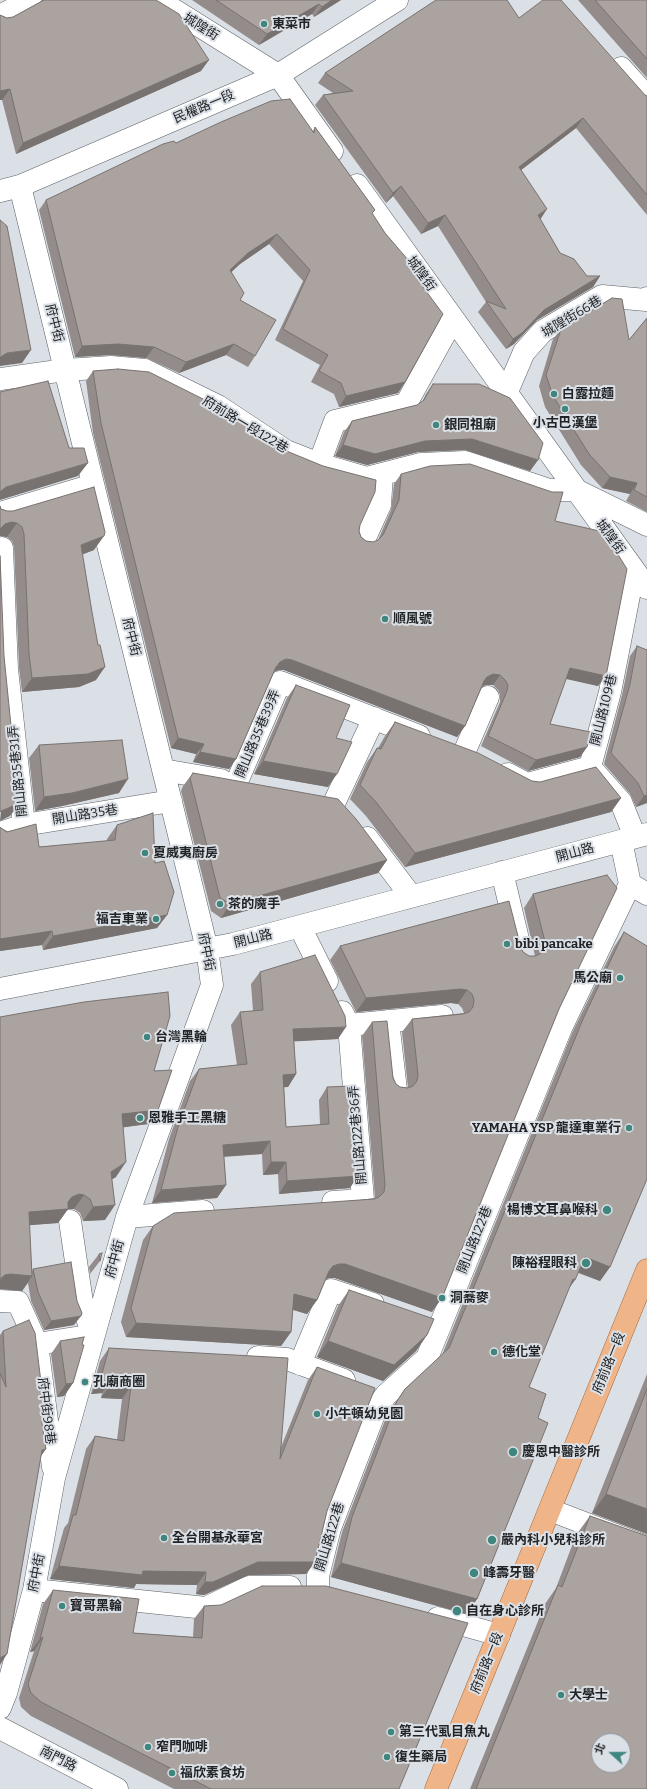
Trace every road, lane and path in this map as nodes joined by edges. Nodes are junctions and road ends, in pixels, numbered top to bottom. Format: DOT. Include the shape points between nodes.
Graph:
graph roads {
  1 [pos="30,0"];
  2 [pos="158,0"];
  3 [pos="397,0"];
  4 [pos="0,16"];
  5 [pos="607,52"];
  6 [pos="278,75"];
  7 [pos="647,96"];
  8 [pos="10,189"];
  9 [pos="647,298"];
  10 [pos="453,319"];
  11 [pos="65,370"];
  12 [pos="0,379"];
  13 [pos="506,394"];
  14 [pos="319,464"];
  15 [pos="382,474"];
  16 [pos="93,485"];
  17 [pos="576,490"];
  18 [pos="0,513"];
  19 [pos="647,525"];
  20 [pos="364,540"];
  21 [pos="2,548"];
  22 [pos="634,570"];
  23 [pos="647,588"];
  24 [pos="488,696"];
  25 [pos="374,718"];
  26 [pos="479,760"];
  27 [pos="590,767"];
  28 [pos="163,770"];
  29 [pos="236,784"];
  30 [pos="259,788"];
  31 [pos="312,797"];
  32 [pos="335,801"];
  33 [pos="171,802"];
  34 [pos="24,825"];
  35 [pos="0,833"];
  36 [pos="634,837"];
  37 [pos="502,872"];
  38 [pos="638,889"];
  39 [pos="411,896"];
  40 [pos="300,927"];
  41 [pos="206,948"];
  42 [pos="521,951"];
  43 [pos="0,989"];
  44 [pos="452,1015"];
  45 [pos="388,1021"];
  46 [pos="349,1025"];
  47 [pos="396,1090"];
  48 [pos="316,1203"];
  49 [pos="221,1210"];
  50 [pos="126,1217"];
  51 [pos="70,1220"];
  52 [pos="647,1271"];
  53 [pos="0,1301"];
  54 [pos="389,1310"];
  55 [pos="418,1320"];
  56 [pos="440,1327"];
  57 [pos="93,1341"];
  58 [pos="37,1344"];
  59 [pos="114,1348"];
  60 [pos="240,1356"];
  61 [pos="300,1364"];
  62 [pos="386,1395"];
  63 [pos="54,1478"];
  64 [pos="550,1510"];
  65 [pos="647,1548"];
  66 [pos="318,1587"];
  67 [pos="34,1590"];
  68 [pos="340,1593"];
  69 [pos="422,1614"];
  70 [pos="499,1635"];
  71 [pos="0,1708"];
  72 [pos="0,1728"];
  73 [pos="117,1789"];
  74 [pos="436,1789"];
  1 -- 4 [label="street"];
  2 -- 6 [label="street, 城隍街"];
  3 -- 6 [label="street, 民權路一段"];
  5 -- 7 [label="street"];
  6 -- 8 [label="street, 民權路一段"];
  6 -- 10 [label="street, 城隍街"];
  8 -- 11 [label="street, 府中街"];
  9 -- 13 [label="street, 城隍街66巷" via="646,300 602,296 543,331 524,352"];
  10 -- 13 [label="street, 城隍街"];
  10 -- 14 [label="street" via="406,404 335,421"];
  11 -- 12 [label="street, 府前路一段122巷"];
  11 -- 14 [label="street, 府前路一段122巷" via="145,370 218,406 286,451"];
  11 -- 16 [label="street, 府中街"];
  13 -- 17 [label="street, 城隍街"];
  14 -- 15 [label="street, 府前路一段122巷" via="367,478"];
  15 -- 17 [label="street, 府前路一段122巷" via="421,464 465,462 549,490"];
  15 -- 20 [label="street" via="380,505"];
  16 -- 18 [label="street"];
  16 -- 28 [label="street, 府中街"];
  17 -- 19 [label="street, 府前路一段122巷"];
  17 -- 22 [label="street, 城隍街"];
  21 -- 34 [label="street, 開山路35巷31弄" via="7,669"];
  22 -- 23 [label="street, 城隍街"];
  22 -- 27 [label="street, 開山路109巷" via="610,692"];
  24 -- 26 [label="street"];
  25 -- 26 [label="street, 開山路35巷39弄"];
  25 -- 29 [label="street, 開山路35巷39弄" via="280,682"];
  25 -- 32 [label="street"];
  26 -- 27 [label="street, 開山路35巷39弄" via="527,784"];
  27 -- 36 [label="street" via="621,802"];
  28 -- 29 [label="street"];
  28 -- 33 [label="street, 府中街"];
  29 -- 30 [label="street"];
  31 -- 32 [label="street"];
  32 -- 39 [label="street"];
  33 -- 34 [label="street, 開山路35巷"];
  33 -- 41 [label="street, 府中街"];
  34 -- 35 [label="street, 開山路35巷"];
  36 -- 37 [label="street, 開山路"];
  36 -- 38 [label="street, 開山路122巷"];
  37 -- 39 [label="street, 開山路"];
  37 -- 42 [label="street"];
  38 -- 56 [label="street, 開山路122巷" via="561,1028"];
  39 -- 40 [label="street, 開山路"];
  40 -- 41 [label="street, 開山路"];
  40 -- 46 [label="street, 開山路122巷36弄"];
  41 -- 43 [label="street, 開山路"];
  41 -- 50 [label="street, 府中街" via="212,985"];
  44 -- 45 [label="street"];
  45 -- 46 [label="street"];
  45 -- 47 [label="street"];
  46 -- 48 [label="street, 開山路122巷36弄" via="363,1200"];
  49 -- 50 [label="street"];
  50 -- 57 [label="street, 府中街"];
  51 -- 57 [label="street" via="82,1309"];
  52 -- 64 [label="main road, 府前路一段"];
  53 -- 58 [label="street, 府中街98巷" via="18,1302"];
  54 -- 61 [label="street" via="331,1290"];
  55 -- 56 [label="street"];
  56 -- 62 [label="street, 開山路122巷" via="427,1358"];
  57 -- 58 [label="street"];
  57 -- 59 [label="street"];
  57 -- 63 [label="street, 府中街"];
  58 -- 63 [label="street, 府中街98巷"];
  60 -- 61 [label="street" via="286,1359"];
  61 -- 62 [label="street"];
  62 -- 66 [label="street, 開山路122巷" via="376,1409 330,1528 318,1576"];
  63 -- 67 [label="street, 府中街"];
  64 -- 65 [label="street"];
  64 -- 70 [label="main road, 府前路一段"];
  66 -- 67 [label="street" via="249,1587 206,1608"];
  66 -- 68 [label="street"];
  67 -- 71 [label="street, 府中街"];
  69 -- 70 [label="street"];
  70 -- 74 [label="main road, 府前路一段"];
  72 -- 73 [label="street, 南門路"];
}
